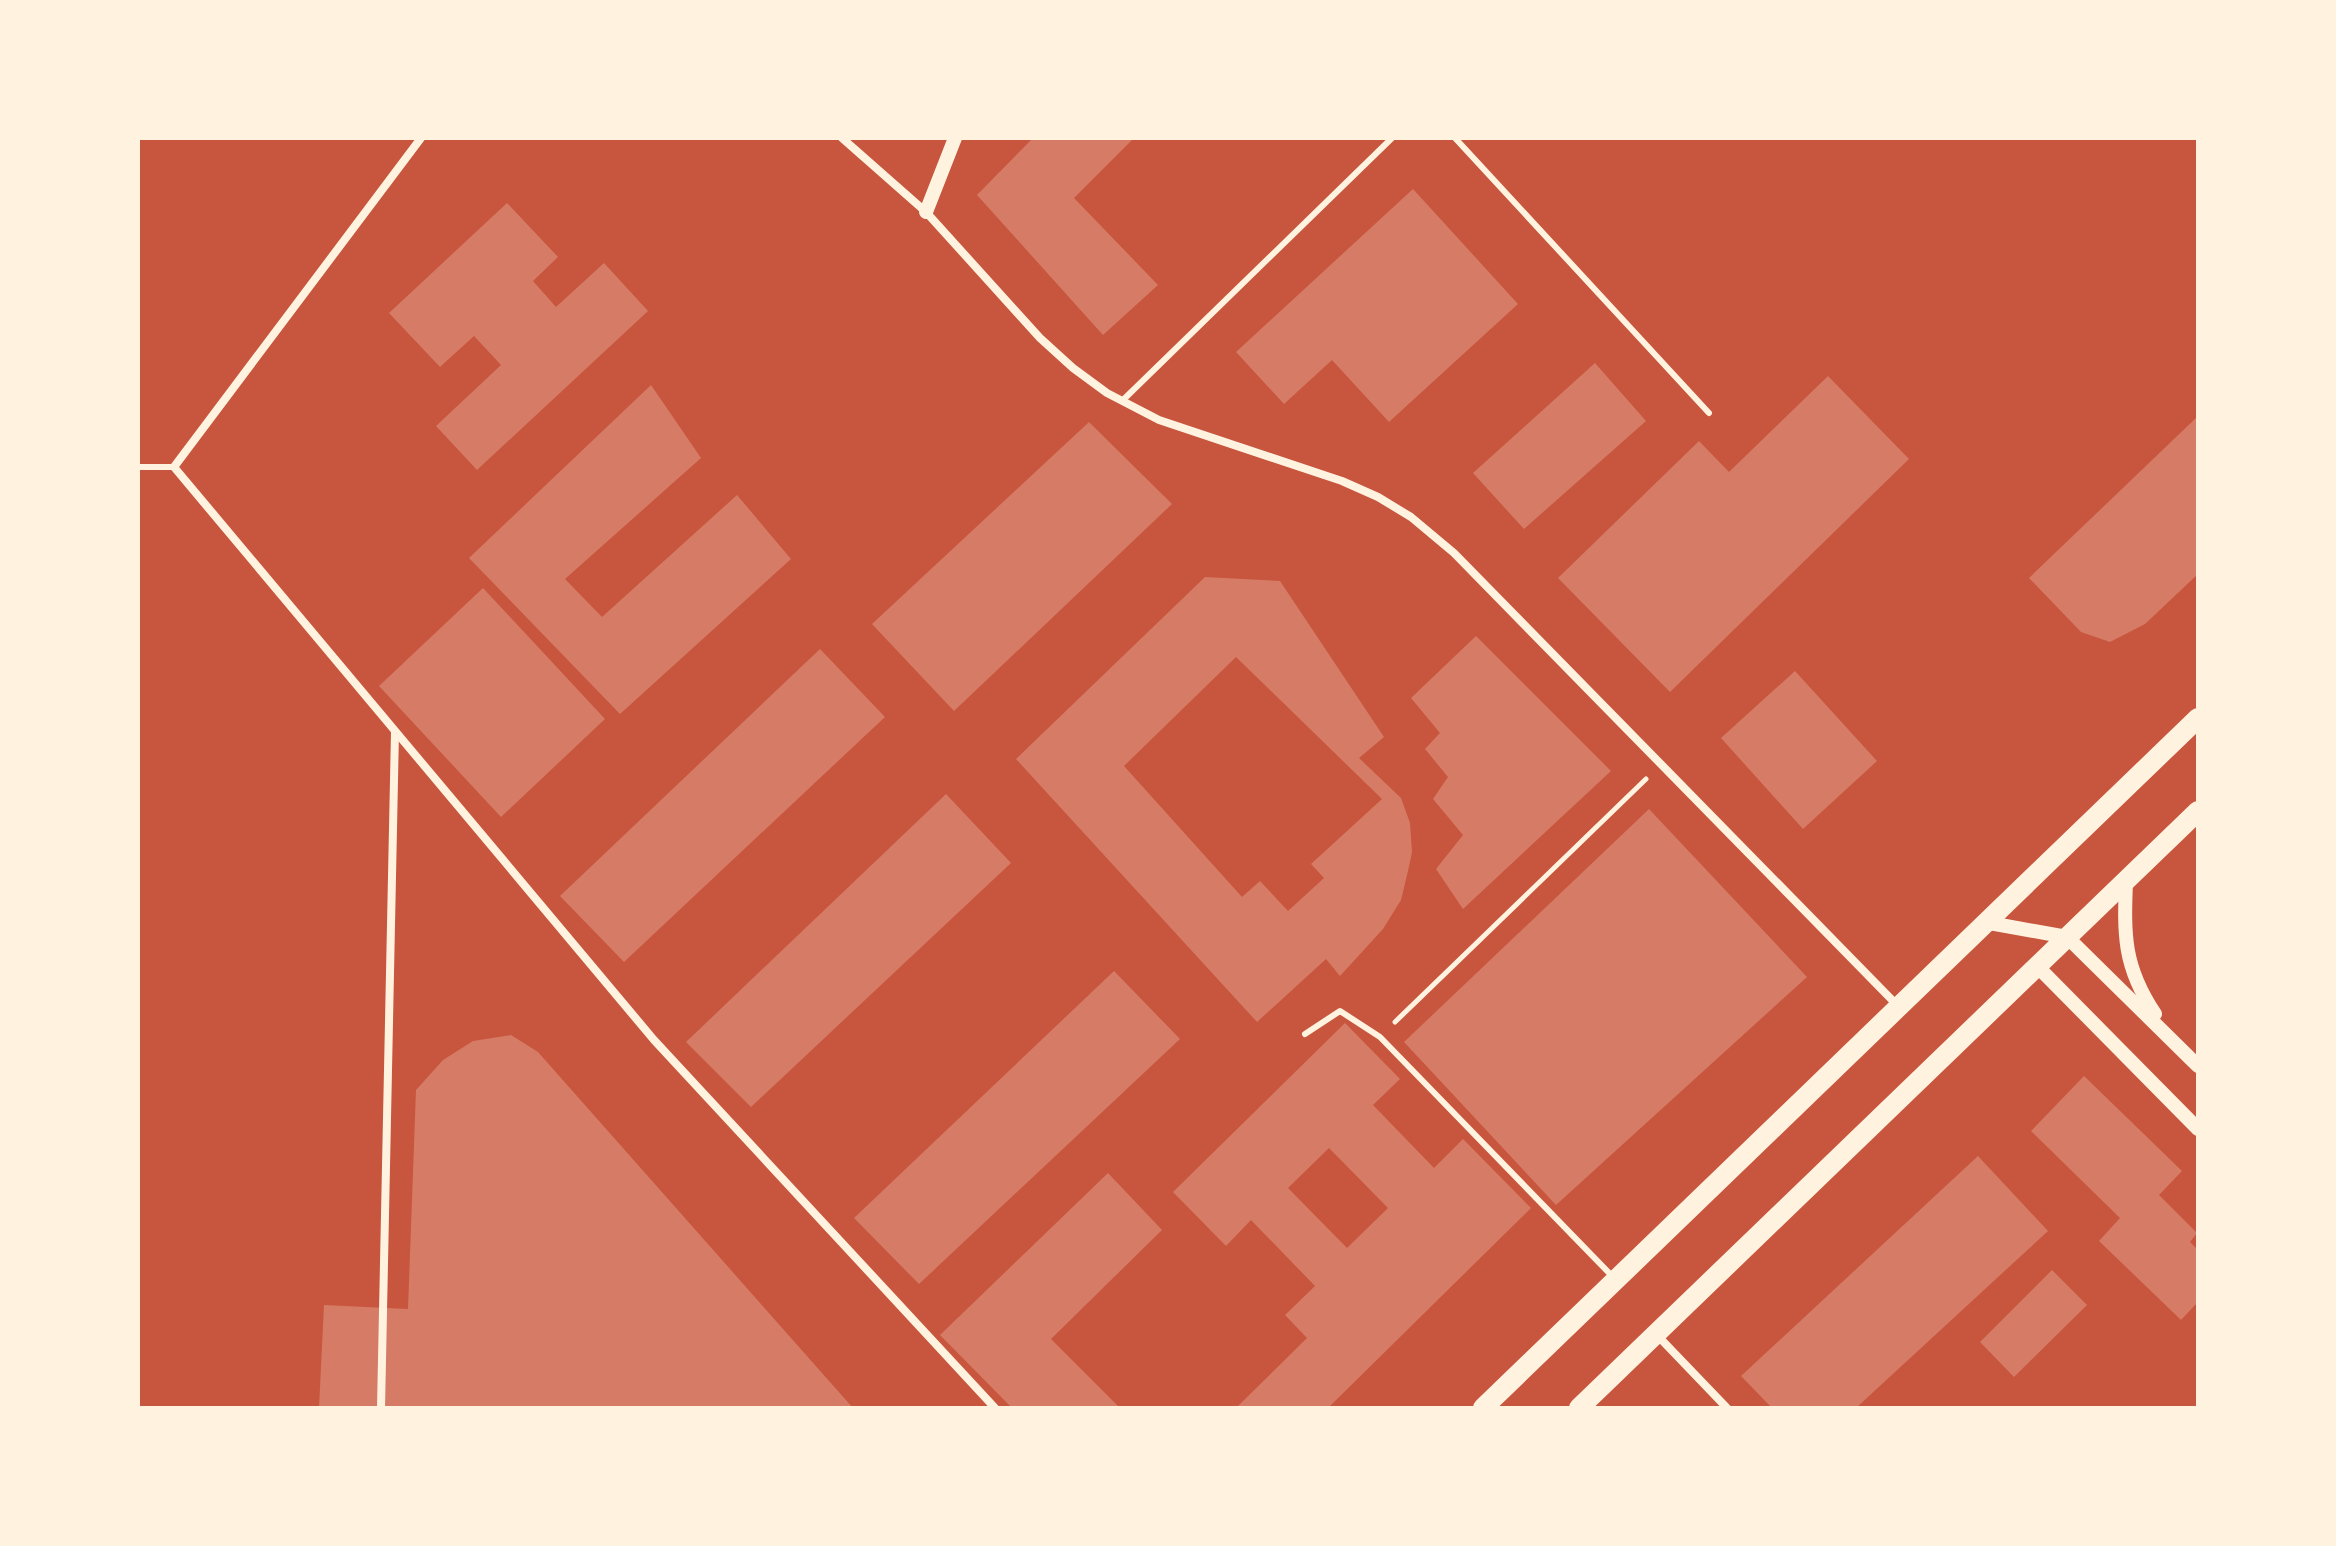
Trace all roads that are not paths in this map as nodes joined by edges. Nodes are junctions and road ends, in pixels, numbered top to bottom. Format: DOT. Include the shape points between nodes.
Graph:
graph roads {
  1 [pos="421,138"];
  2 [pos="842,138"];
  3 [pos="955,138"];
  4 [pos="1392,138"];
  5 [pos="1455,138"];
  6 [pos="926,212"];
  7 [pos="1122,401"];
  8 [pos="1709,413"];
  9 [pos="138,467"];
  10 [pos="174,467"];
  11 [pos="2198,718"];
  12 [pos="395,732"];
  13 [pos="2198,811"];
  14 [pos="2126,880"];
  15 [pos="1984,922"];
  16 [pos="2067,937"];
  17 [pos="2037,966"];
  18 [pos="1898,1005"];
  19 [pos="1305,1034"];
  20 [pos="2173,1041"];
  21 [pos="2198,1066"];
  22 [pos="2198,1129"];
  23 [pos="1616,1279"];
  24 [pos="1656,1334"];
  25 [pos="381,1408"];
  26 [pos="995,1408"];
  27 [pos="1483,1408"];
  28 [pos="1579,1408"];
  29 [pos="1727,1408"];
  1 -- 10 [label="street"];
  2 -- 6 [label="street"];
  3 -- 6 [label="street"];
  4 -- 7 [label="lane"];
  5 -- 8 [label="lane"];
  6 -- 7 [label="street" via="1040,338"];
  7 -- 18 [label="street" via="1159,420 1342,481 1411,517 1454,553"];
  9 -- 10 [label="lane"];
  10 -- 12 [label="street"];
  11 -- 15 [label="main road"];
  12 -- 25 [label="street"];
  12 -- 26 [label="street" via="654,1040"];
  13 -- 14 [label="main road"];
  14 -- 16 [label="main road"];
  14 -- 20 [label="street" via="2124,939 2133,970 2143,997"];
  15 -- 16 [label="street"];
  15 -- 18 [label="main road"];
  16 -- 17 [label="main road"];
  16 -- 20 [label="street"];
  17 -- 22 [label="street"];
  17 -- 24 [label="main road"];
  18 -- 23 [label="main road"];
  19 -- 23 [label="lane" via="1340,1011 1380,1037"];
  20 -- 21 [label="street"];
  23 -- 27 [label="main road"];
  24 -- 28 [label="main road"];
  24 -- 29 [label="street"];
}
